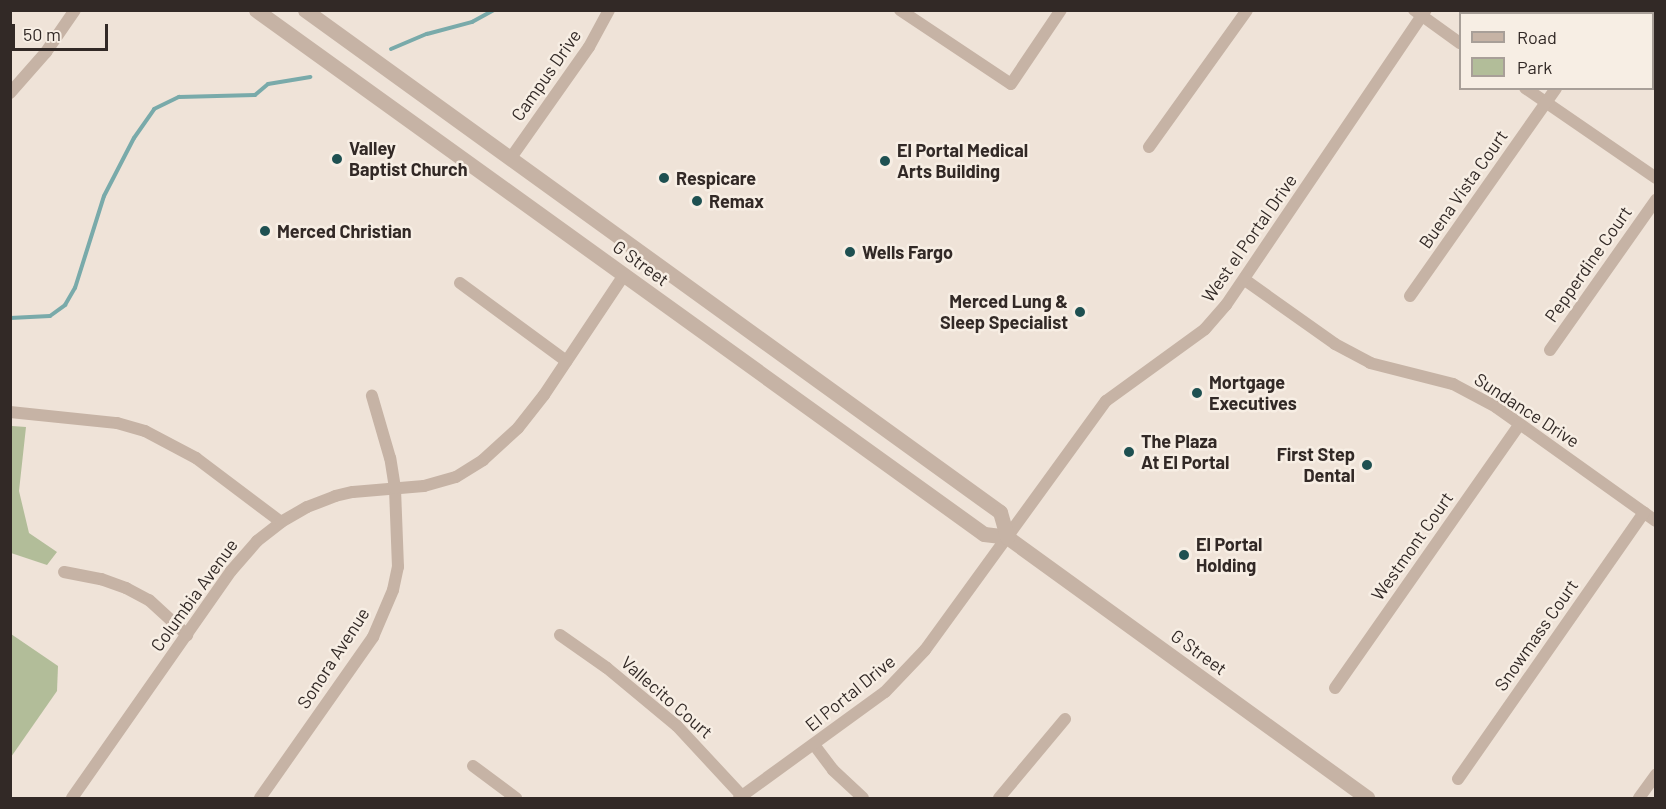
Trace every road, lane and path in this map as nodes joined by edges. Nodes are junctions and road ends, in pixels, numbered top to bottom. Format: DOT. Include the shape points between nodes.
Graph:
graph roads {
  1 [pos="75,10"];
  2 [pos="256,10"];
  3 [pos="305,10"];
  4 [pos="609,10"];
  5 [pos="900,10"];
  6 [pos="1061,10"];
  7 [pos="1247,10"];
  8 [pos="1421,12"];
  9 [pos="1459,41"];
  10 [pos="1528,90"];
  11 [pos="1555,90"];
  12 [pos="10,93"];
  13 [pos="1546,103"];
  14 [pos="1149,147"];
  15 [pos="510,159"];
  16 [pos="1656,178"];
  17 [pos="1656,200"];
  18 [pos="624,275"];
  19 [pos="1245,280"];
  20 [pos="460,284"];
  21 [pos="1410,296"];
  22 [pos="1551,350"];
  23 [pos="566,361"];
  24 [pos="372,396"];
  25 [pos="10,412"];
  26 [pos="1520,424"];
  27 [pos="395,488"];
  28 [pos="1644,512"];
  29 [pos="1656,521"];
  30 [pos="280,522"];
  31 [pos="1007,537"];
  32 [pos="64,572"];
  33 [pos="187,635"];
  34 [pos="560,635"];
  35 [pos="1335,688"];
  36 [pos="1065,719"];
  37 [pos="815,746"];
  38 [pos="473,766"];
  39 [pos="1656,775"];
  40 [pos="1458,779"];
  41 [pos="741,797"];
  42 [pos="72,798"];
  43 [pos="260,798"];
  44 [pos="516,798"];
  45 [pos="863,798"];
  46 [pos="999,798"];
  47 [pos="1368,798"];
  48 [pos="1639,798"];
  1 -- 12 [label="street" via="39,61"];
  2 -- 18 [label="street, G Street"];
  3 -- 15 [label="street, G Street"];
  4 -- 15 [label="street, Campus Drive" via="589,47"];
  5 -- 6 [label="street" via="1011,84"];
  7 -- 14 [label="street"];
  8 -- 9 [label="street"];
  8 -- 19 [label="street, West el Portal Drive"];
  10 -- 13 [label="street"];
  11 -- 13 [label="street, Buena Vista Court"];
  13 -- 16 [label="street"];
  13 -- 21 [label="street, Buena Vista Court"];
  15 -- 31 [label="street, G Street" via="1000,513"];
  17 -- 22 [label="street, Pepperdine Court"];
  18 -- 23 [label="street, Columbia Avenue"];
  18 -- 31 [label="street, G Street" via="984,534"];
  19 -- 26 [label="street, Sundance Drive" via="1361,358 1453,384"];
  19 -- 31 [label="street, West el Portal Drive" via="1205,329 1106,401"];
  20 -- 23 [label="street"];
  23 -- 27 [label="street, Columbia Avenue" via="518,428 483,460 456,477 424,486"];
  24 -- 27 [label="street, Sonora Avenue"];
  25 -- 30 [label="street" via="117,423 145,431 196,458"];
  26 -- 28 [label="street, Sundance Drive"];
  26 -- 35 [label="street, Westmont Court"];
  27 -- 30 [label="street, Columbia Avenue" via="335,496"];
  27 -- 43 [label="street, Sonora Avenue" via="398,567 382,619"];
  28 -- 29 [label="street, Sundance Drive"];
  28 -- 40 [label="street, Snowmass Court"];
  30 -- 33 [label="street, Columbia Avenue" via="244,555"];
  31 -- 37 [label="street, El Portal Drive" via="904,674"];
  31 -- 47 [label="street, G Street"];
  32 -- 33 [label="street" via="126,588 149,600"];
  33 -- 42 [label="street, Columbia Avenue"];
  34 -- 41 [label="street, Vallecito Court" via="677,726"];
  36 -- 46 [label="street"];
  37 -- 41 [label="street, El Portal Drive"];
  37 -- 45 [label="street" via="833,770"];
  38 -- 44 [label="street"];
  39 -- 48 [label="street"];
}
